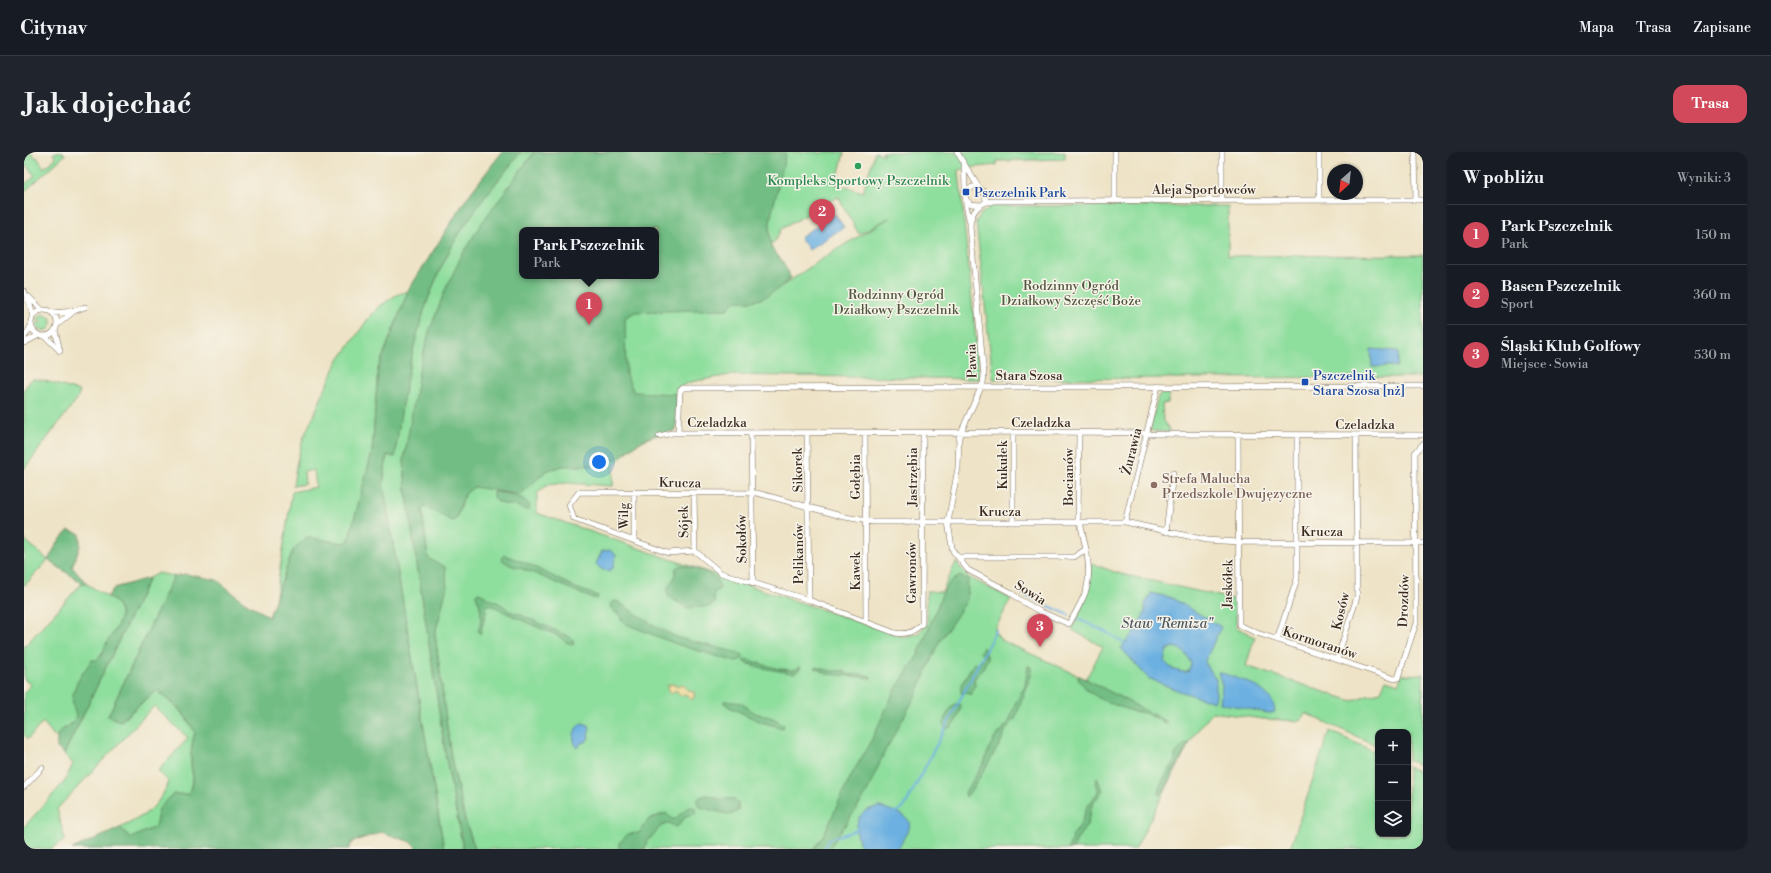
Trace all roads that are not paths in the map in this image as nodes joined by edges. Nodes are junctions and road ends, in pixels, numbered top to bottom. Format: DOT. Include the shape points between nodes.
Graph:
graph roads {
  1 [pos="957,152"];
  2 [pos="1115,152"];
  3 [pos="1222,152"];
  4 [pos="1319,152"];
  5 [pos="1415,152"];
  6 [pos="964,166"];
  7 [pos="979,188"];
  8 [pos="966,192"];
  9 [pos="966,200"];
  10 [pos="1222,200"];
  11 [pos="1319,200"];
  12 [pos="1416,200"];
  13 [pos="1423,200"];
  14 [pos="1115,201"];
  15 [pos="986,202"];
  16 [pos="980,205"];
  17 [pos="970,226"];
  18 [pos="25,292"];
  19 [pos="85,307"];
  20 [pos="42,310"];
  21 [pos="74,311"];
  22 [pos="52,313"];
  23 [pos="33,316"];
  24 [pos="31,326"];
  25 [pos="56,327"];
  26 [pos="42,336"];
  27 [pos="24,338"];
  28 [pos="24,343"];
  29 [pos="982,386"];
  30 [pos="1158,386"];
  31 [pos="1423,386"];
  32 [pos="1079,432"];
  33 [pos="678,433"];
  34 [pos="807,433"];
  35 [pos="865,433"];
  36 [pos="923,433"];
  37 [pos="961,433"];
  38 [pos="1013,433"];
  39 [pos="751,434"];
  40 [pos="1147,434"];
  41 [pos="1238,435"];
  42 [pos="1296,435"];
  43 [pos="1356,435"];
  44 [pos="1423,435"];
  45 [pos="659,436"];
  46 [pos="1423,444"];
  47 [pos="1173,473"];
  48 [pos="634,492"];
  49 [pos="694,493"];
  50 [pos="752,493"];
  51 [pos="809,507"];
  52 [pos="866,521"];
  53 [pos="923,521"];
  54 [pos="948,522"];
  55 [pos="1014,522"];
  56 [pos="1079,522"];
  57 [pos="1125,522"];
  58 [pos="1166,532"];
  59 [pos="634,541"];
  60 [pos="1239,542"];
  61 [pos="1297,542"];
  62 [pos="1356,542"];
  63 [pos="1415,542"];
  64 [pos="1423,542"];
  65 [pos="1086,550"];
  66 [pos="695,551"];
  67 [pos="959,557"];
  68 [pos="753,584"];
  69 [pos="809,600"];
  70 [pos="866,622"];
  71 [pos="1238,625"];
  72 [pos="1277,640"];
  73 [pos="1337,660"];
  74 [pos="1395,679"];
  75 [pos="42,768"];
  76 [pos="24,787"];
  1 -- 6 [label="street"];
  2 -- 14 [label="street"];
  3 -- 10 [label="street"];
  4 -- 11 [label="street"];
  5 -- 12 [label="street"];
  6 -- 7 [label="street"];
  6 -- 8 [label="street"];
  7 -- 8 [label="street" via="972,188"];
  7 -- 15 [label="street" via="984,191"];
  8 -- 9 [label="street"];
  9 -- 16 [label="street" via="971,204"];
  9 -- 17 [label="street"];
  10 -- 11 [label="street, Aleja Sportowców"];
  10 -- 14 [label="street, Aleja Sportowców"];
  11 -- 12 [label="street, Aleja Sportowców"];
  12 -- 13 [label="street, Aleja Sportowców"];
  14 -- 15 [label="street, Aleja Sportowców"];
  15 -- 16 [label="street"];
  16 -- 17 [label="street, Pawia" via="973,213"];
  17 -- 29 [label="street, Pawia" via="984,376"];
  18 -- 20 [label="street"];
  18 -- 23 [label="street"];
  19 -- 21 [label="street"];
  20 -- 22 [label="street"];
  20 -- 23 [label="street"];
  21 -- 22 [label="street"];
  21 -- 25 [label="street"];
  22 -- 25 [label="street" via="57,320"];
  23 -- 24 [label="street"];
  24 -- 26 [label="street" via="34,332"];
  24 -- 27 [label="street"];
  25 -- 26 [label="street" via="51,334"];
  25 -- 26 [label="street" via="60,351"];
  26 -- 28 [label="street"];
  29 -- 30 [label="street, Stara Szosa"];
  29 -- 33 [label="street, Stara Szosa" via="683,388 680,391"];
  29 -- 37 [label="street, Pawia"];
  30 -- 31 [label="street, Stara Szosa"];
  30 -- 40 [label="street, Żurawia"];
  32 -- 38 [label="street, Czeladzka"];
  32 -- 40 [label="street, Czeladzka"];
  32 -- 56 [label="street, Bocianów"];
  33 -- 39 [label="street, Czeladzka"];
  33 -- 45 [label="street, Czeladzka"];
  34 -- 35 [label="street, Czeladzka"];
  34 -- 39 [label="street, Czeladzka"];
  34 -- 51 [label="street, Sikorek"];
  35 -- 36 [label="street, Czeladzka"];
  35 -- 52 [label="street, Gołębia"];
  36 -- 37 [label="street, Czeladzka"];
  36 -- 53 [label="street, Jastrzębia"];
  37 -- 38 [label="street, Czeladzka"];
  37 -- 54 [label="street, Pawia" via="958,468"];
  38 -- 55 [label="street, Kukułek"];
  39 -- 50 [label="street, Sokołów"];
  40 -- 41 [label="street, Czeladzka"];
  40 -- 57 [label="street, Żurawia"];
  41 -- 42 [label="street, Czeladzka"];
  41 -- 60 [label="street, Jaskółek"];
  42 -- 43 [label="street, Czeladzka"];
  42 -- 61 [label="street"];
  43 -- 44 [label="street, Czeladzka"];
  43 -- 62 [label="street, Kosów"];
  46 -- 63 [label="street, Drozdów" via="1415,453"];
  47 -- 58 [label="street"];
  48 -- 49 [label="street, Krucza"];
  48 -- 59 [label="street, Wilg"];
  48 -- 59 [label="street, Krucza" via="579,492 569,505 574,519"];
  49 -- 50 [label="street, Krucza"];
  49 -- 66 [label="street, Sójek"];
  50 -- 51 [label="street, Krucza" via="766,494"];
  50 -- 68 [label="street, Sokołów"];
  51 -- 52 [label="street, Krucza"];
  51 -- 69 [label="street, Pelikanów"];
  52 -- 53 [label="street, Krucza"];
  52 -- 70 [label="street, Kawek"];
  53 -- 54 [label="street, Krucza"];
  53 -- 70 [label="street, Gawronów" via="922,624 914,632 904,634"];
  54 -- 55 [label="street, Krucza"];
  54 -- 67 [label="street, Sowia" via="953,551"];
  55 -- 56 [label="street, Krucza"];
  56 -- 57 [label="street, Krucza"];
  56 -- 65 [label="street, Sowia"];
  57 -- 58 [label="street, Krucza"];
  58 -- 60 [label="street, Krucza" via="1206,540"];
  59 -- 66 [label="street" via="668,553"];
  60 -- 61 [label="street, Krucza"];
  60 -- 71 [label="street, Jaskółek"];
  61 -- 62 [label="street, Krucza"];
  61 -- 72 [label="street" via="1297,579"];
  62 -- 63 [label="street, Krucza"];
  62 -- 73 [label="street, Kosów" via="1356,602"];
  63 -- 64 [label="street, Krucza"];
  63 -- 74 [label="street, Drozdów" via="1416,623 1398,678"];
  65 -- 67 [label="street" via="1074,556"];
  65 -- 67 [label="street, Sowia" via="1089,562 1088,585 1083,600 1069,624 1039,611 968,570"];
  66 -- 68 [label="street" via="721,573"];
  68 -- 69 [label="street"];
  69 -- 70 [label="street"];
  71 -- 72 [label="street, Kormoranów"];
  72 -- 73 [label="street, Kormoranów"];
  73 -- 74 [label="street, Kormoranów"];
  75 -- 76 [label="street"];
}
